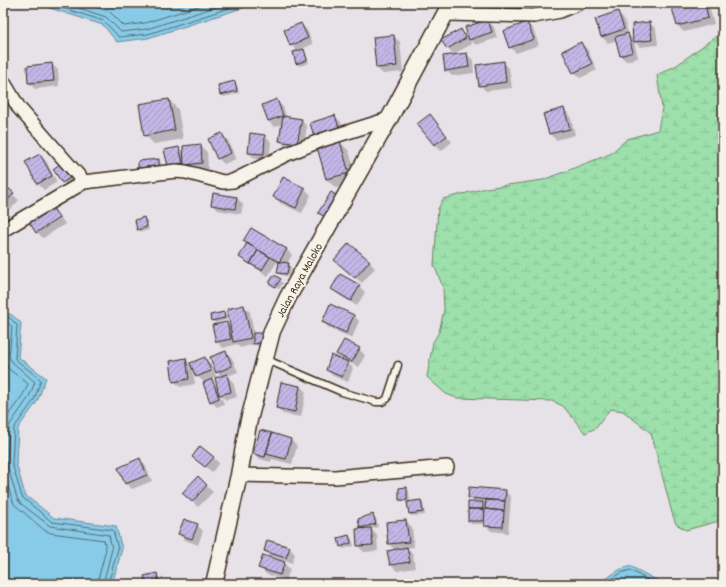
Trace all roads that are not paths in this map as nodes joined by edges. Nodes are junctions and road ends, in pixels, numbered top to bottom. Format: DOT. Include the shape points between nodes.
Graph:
graph roads {
  1 [pos="580,3"];
  2 [pos="449,8"];
  3 [pos="3,81"];
  4 [pos="389,119"];
  5 [pos="84,182"];
  6 [pos="3,230"];
  7 [pos="265,359"];
  8 [pos="398,365"];
  9 [pos="447,467"];
  10 [pos="239,475"];
  11 [pos="214,584"];
  1 -- 2 [label="street" via="560,11 534,16"];
  2 -- 4 [label="street, Jalan Raya Maloko"];
  3 -- 5 [label="street" via="19,108"];
  4 -- 5 [label="street" via="322,140 233,181 222,182 176,171"];
  4 -- 7 [label="street, Jalan Raya Maloko" via="288,297 272,331"];
  5 -- 6 [label="street"];
  7 -- 8 [label="lane" via="342,392 376,402 387,399"];
  7 -- 10 [label="street, Jalan Raya Maloko" via="248,424"];
  9 -- 10 [label="street" via="335,477"];
  10 -- 11 [label="street, Jalan Raya Maloko"];
}
